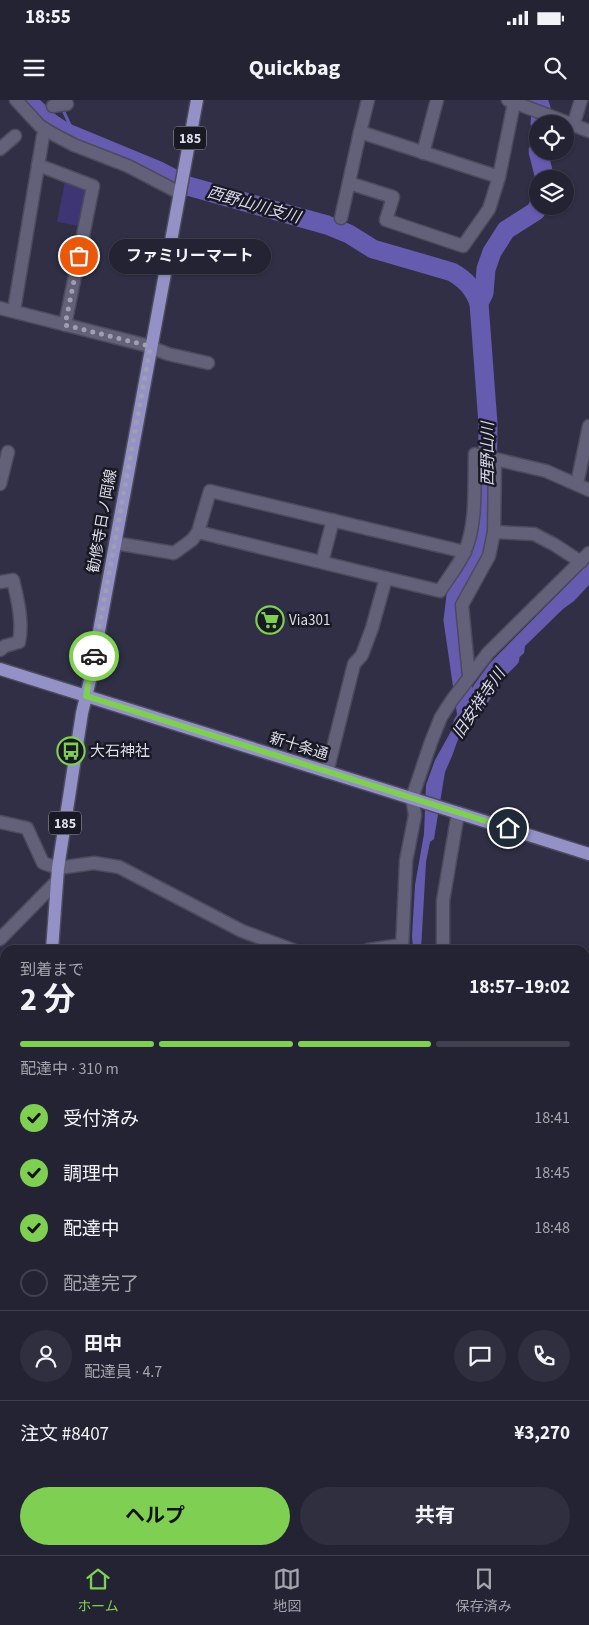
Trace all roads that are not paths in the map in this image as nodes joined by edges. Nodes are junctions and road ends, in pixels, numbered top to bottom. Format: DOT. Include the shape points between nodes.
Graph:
graph roads {
  1 [pos="16,100"];
  2 [pos="197,100"];
  3 [pos="368,100"];
  4 [pos="437,100"];
  5 [pos="581,100"];
  6 [pos="511,101"];
  7 [pos="67,104"];
  8 [pos="53,106"];
  9 [pos="546,115"];
  10 [pos="574,123"];
  11 [pos="574,126"];
  12 [pos="589,131"];
  13 [pos="360,132"];
  14 [pos="15,136"];
  15 [pos="43,136"];
  16 [pos="0,149"];
  17 [pos="423,153"];
  18 [pos="38,165"];
  19 [pos="499,177"];
  20 [pos="349,183"];
  21 [pos="181,186"];
  22 [pos="341,218"];
  23 [pos="0,308"];
  24 [pos="14,310"];
  25 [pos="65,325"];
  26 [pos="150,349"];
  27 [pos="208,363"];
  28 [pos="589,426"];
  29 [pos="8,452"];
  30 [pos="494,460"];
  31 [pos="0,484"];
  32 [pos="576,484"];
  33 [pos="589,490"];
  34 [pos="333,520"];
  35 [pos="198,532"];
  36 [pos="494,532"];
  37 [pos="115,543"];
  38 [pos="465,552"];
  39 [pos="585,558"];
  40 [pos="322,562"];
  41 [pos="386,578"];
  42 [pos="0,582"];
  43 [pos="0,650"];
  44 [pos="0,669"];
  45 [pos="469,677"];
  46 [pos="86,696"];
  47 [pos="327,772"];
  48 [pos="416,800"];
  49 [pos="458,813"];
  50 [pos="0,822"];
  51 [pos="589,854"];
  52 [pos="58,868"];
  53 [pos="56,882"];
  54 [pos="0,938"];
  55 [pos="52,945"];
  56 [pos="277,945"];
  57 [pos="402,945"];
  58 [pos="444,945"];
  1 -- 21 [label="street" via="40,126 74,145"];
  2 -- 21 [label="main road, 勧修寺日ノ岡線 / 185"];
  3 -- 13 [label="street"];
  4 -- 17 [label="street"];
  5 -- 10 [label="street"];
  6 -- 9 [label="street"];
  6 -- 19 [label="street"];
  7 -- 8 [label="street"];
  11 -- 12 [label="street"];
  13 -- 17 [label="street"];
  13 -- 20 [label="street"];
  14 -- 16 [label="street"];
  15 -- 18 [label="street"];
  17 -- 19 [label="street"];
  18 -- 24 [label="street"];
  18 -- 25 [label="street" via="93,186"];
  19 -- 20 [label="street" via="488,209 463,246 386,220 393,196"];
  20 -- 22 [label="street"];
  21 -- 26 [label="main road, 勧修寺日ノ岡線 / 185"];
  23 -- 24 [label="street"];
  24 -- 25 [label="street"];
  25 -- 26 [label="street"];
  26 -- 27 [label="street"];
  26 -- 37 [label="main road, 勧修寺日ノ岡線 / 185"];
  28 -- 32 [label="street"];
  29 -- 31 [label="street"];
  30 -- 32 [label="street" via="546,470"];
  30 -- 36 [label="street"];
  30 -- 38 [label="street" via="477,454 472,526"];
  32 -- 33 [label="street"];
  34 -- 35 [label="street" via="210,491"];
  34 -- 38 [label="street"];
  34 -- 40 [label="street"];
  35 -- 37 [label="street" via="174,553"];
  35 -- 40 [label="street"];
  36 -- 39 [label="street" via="534,534"];
  36 -- 45 [label="street" via="489,556 462,605"];
  37 -- 46 [label="main road, 勧修寺日ノ岡線 / 185"];
  38 -- 41 [label="street" via="440,591"];
  39 -- 45 [label="street" via="488,653"];
  40 -- 41 [label="street"];
  41 -- 47 [label="street" via="362,656 354,664"];
  42 -- 43 [label="street" via="14,580 20,630 19,642"];
  44 -- 46 [label="main road, 新十条通"];
  45 -- 48 [label="street" via="441,717 430,742"];
  46 -- 47 [label="main road, 新十条通"];
  46 -- 52 [label="main road, 勧修寺日ノ岡線 / 185"];
  47 -- 48 [label="main road, 新十条通"];
  48 -- 49 [label="main road, 新十条通"];
  48 -- 57 [label="street" via="406,861"];
  49 -- 51 [label="main road, 新十条通"];
  49 -- 58 [label="street" via="443,901"];
  50 -- 52 [label="street" via="27,828 43,863"];
  52 -- 53 [label="main road, 勧修寺日ノ岡線 / 185"];
  52 -- 56 [label="street" via="94,863 119,867 242,931"];
  53 -- 54 [label="street"];
  53 -- 55 [label="main road, 勧修寺日ノ岡線 / 185"];
}
